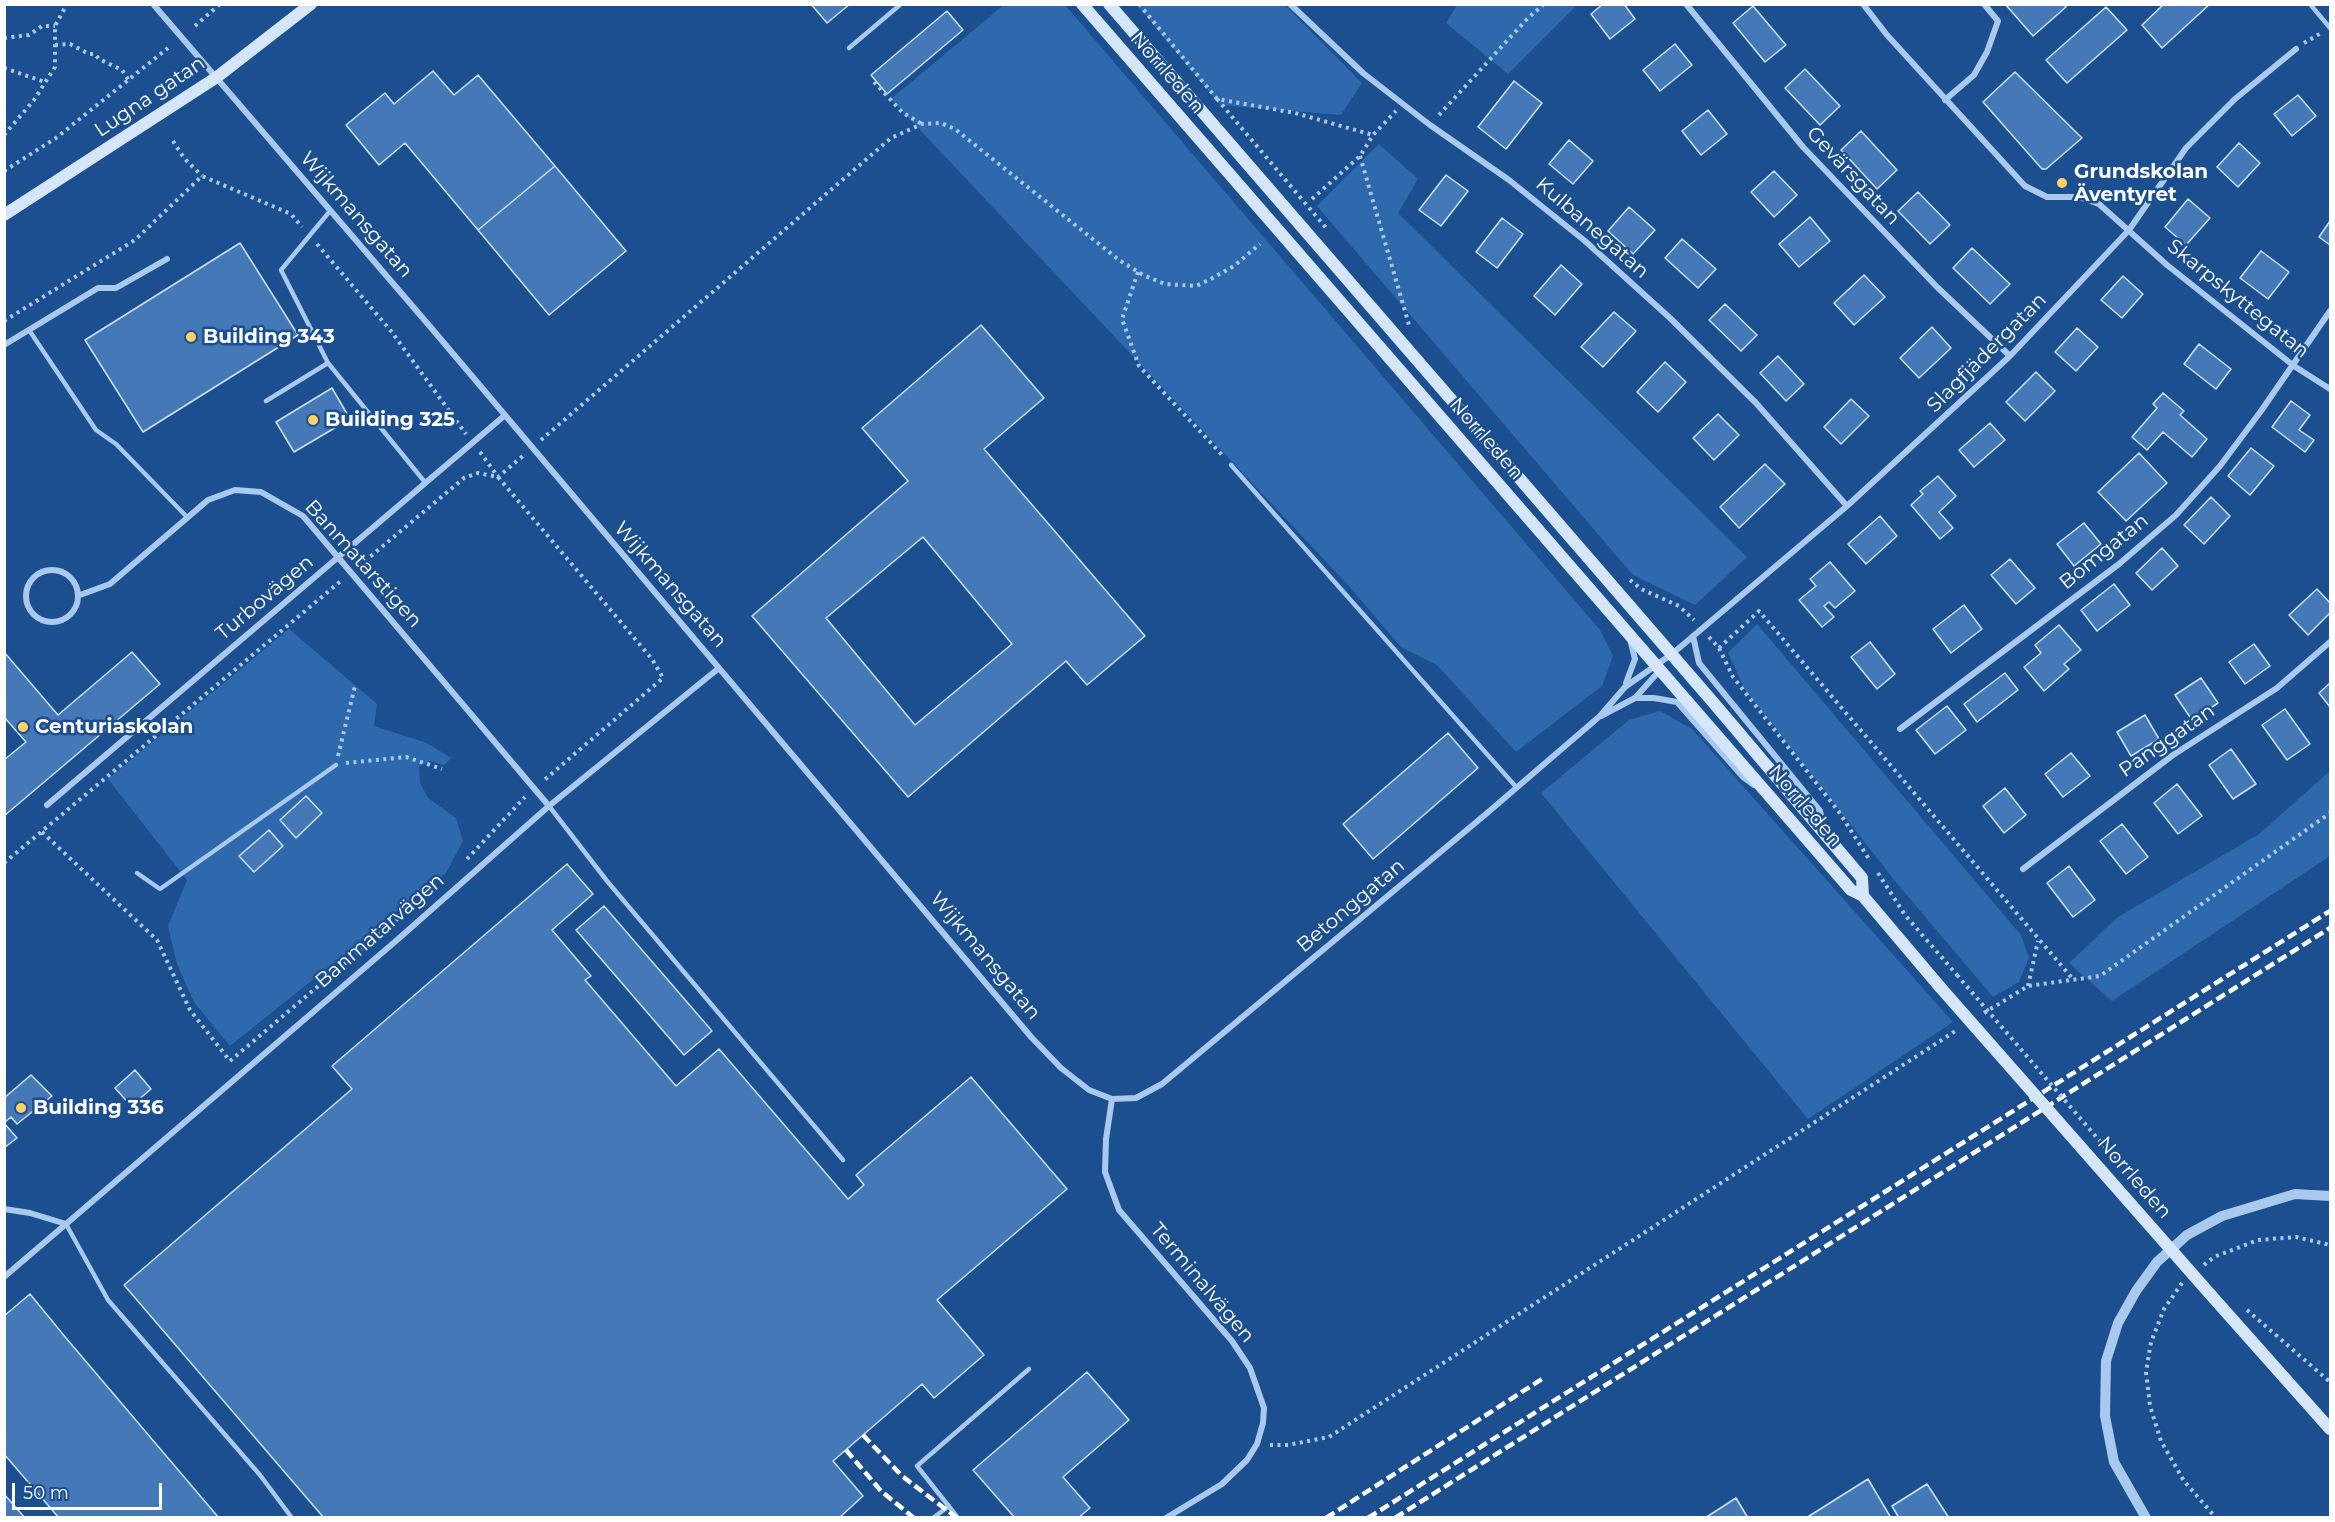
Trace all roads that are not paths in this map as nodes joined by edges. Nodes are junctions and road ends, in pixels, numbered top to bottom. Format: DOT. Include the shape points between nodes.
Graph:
graph roads {
  1 [pos="153,4"];
  2 [pos="311,4"];
  3 [pos="901,4"];
  4 [pos="1082,4"];
  5 [pos="1109,4"];
  6 [pos="1290,4"];
  7 [pos="1686,4"];
  8 [pos="1863,4"];
  9 [pos="1984,4"];
  10 [pos="2310,4"];
  11 [pos="2329,28"];
  12 [pos="849,48"];
  13 [pos="2296,49"];
  14 [pos="217,77"];
  15 [pos="1945,100"];
  16 [pos="330,212"];
  17 [pos="4,215"];
  18 [pos="2129,230"];
  19 [pos="167,259"];
  20 [pos="2331,311"];
  21 [pos="29,330"];
  22 [pos="4,345"];
  23 [pos="2010,356"];
  24 [pos="328,363"];
  25 [pos="2294,366"];
  26 [pos="2331,389"];
  27 [pos="266,401"];
  28 [pos="504,416"];
  29 [pos="1231,465"];
  30 [pos="424,482"];
  31 [pos="1847,506"];
  32 [pos="188,518"];
  33 [pos="339,558"];
  34 [pos="80,596"];
  35 [pos="1627,630"];
  36 [pos="1693,636"];
  37 [pos="2331,642"];
  38 [pos="1672,654"];
  39 [pos="1658,667"];
  40 [pos="719,668"];
  41 [pos="1625,687"];
  42 [pos="1635,698"];
  43 [pos="1600,716"];
  44 [pos="1900,729"];
  45 [pos="336,765"];
  46 [pos="1517,788"];
  47 [pos="1777,802"];
  48 [pos="47,805"];
  49 [pos="549,806"];
  50 [pos="1825,835"];
  51 [pos="2023,869"];
  52 [pos="137,873"];
  53 [pos="1863,896"];
  54 [pos="1112,1099"];
  55 [pos="843,1160"];
  56 [pos="2331,1196"];
  57 [pos="4,1209"];
  58 [pos="64,1223"];
  59 [pos="4,1276"];
  60 [pos="1029,1369"];
  61 [pos="2331,1429"];
  62 [pos="949,1506"];
  63 [pos="292,1518"];
  64 [pos="933,1518"];
  65 [pos="958,1518"];
  66 [pos="1166,1518"];
  67 [pos="2146,1518"];
  1 -- 14 [label="street, Wijkmansgatan"];
  2 -- 14 [label="main road, Lugna gatan"];
  3 -- 12 [label="lane"];
  4 -- 35 [label="main road, Norrleden"];
  5 -- 38 [label="main road, Norrleden"];
  6 -- 31 [label="street, Kulbanegatan" via="1402,104 1509,180 1602,256 1756,403"];
  7 -- 23 [label="street, Gevärsgatan" via="1803,147 1936,287"];
  8 -- 15 [label="street, Skarpskyttegatan"];
  9 -- 15 [label="street" via="1998,21 1987,52 1974,75"];
  10 -- 11 [label="lane"];
  13 -- 18 [label="street, Slagfjädergatan" via="2235,99 2186,148"];
  14 -- 16 [label="street, Wijkmansgatan"];
  14 -- 17 [label="main road, Lugna gatan"];
  15 -- 18 [label="street, Skarpskyttegatan" via="2025,186 2047,197 2079,197 2099,204"];
  16 -- 24 [label="lane" via="281,270"];
  16 -- 28 [label="street, Wijkmansgatan"];
  18 -- 23 [label="street, Slagfjädergatan"];
  18 -- 25 [label="street, Skarpskyttegatan"];
  19 -- 21 [label="street" via="116,288 98,288"];
  20 -- 25 [label="street"];
  21 -- 22 [label="street"];
  21 -- 32 [label="lane" via="96,430 129,456"];
  23 -- 31 [label="street, Slagfjädergatan"];
  24 -- 27 [label="lane"];
  24 -- 30 [label="lane"];
  25 -- 26 [label="street, Skarpskyttegatan"];
  25 -- 44 [label="street, Bomgatan" via="2220,466 2176,515 2119,564"];
  28 -- 30 [label="street, Turbovägen"];
  28 -- 40 [label="street, Wijkmansgatan"];
  29 -- 46 [label="lane"];
  30 -- 33 [label="street, Turbovägen"];
  31 -- 36 [label="street, Slagfjädergatan"];
  32 -- 33 [label="street, Banmatarstigen" via="208,500 228,492 261,492 303,516"];
  32 -- 34 [label="street, Banmatarstigen" via="110,584"];
  33 -- 48 [label="street, Turbovägen"];
  33 -- 49 [label="street, Banmatarstigen"];
  34 -- 34 [label="street" via="72,615 53,624 33,616 25,597 33,577 52,569 71,576"];
  35 -- 39 [label="main road, Norrleden"];
  35 -- 41 [label="street, Betonggatan" via="1635,658"];
  36 -- 38 [label="street, Slagfjädergatan"];
  36 -- 50 [label="street" via="1699,663 1820,811"];
  37 -- 51 [label="street, Panggatan" via="2277,688 2173,755"];
  38 -- 39 [label="street, Betonggatan"];
  38 -- 50 [label="main road, Norrleden"];
  39 -- 41 [label="street, Betonggatan"];
  39 -- 42 [label="street, Betonggatan"];
  39 -- 47 [label="main road, Norrleden"];
  40 -- 49 [label="street, Banmatarvägen"];
  40 -- 54 [label="street, Wijkmansgatan" via="1032,1038 1089,1090"];
  41 -- 43 [label="street, Betonggatan"];
  42 -- 43 [label="street, Betonggatan"];
  42 -- 47 [label="street" via="1677,702 1743,777"];
  43 -- 46 [label="street, Betonggatan"];
  45 -- 52 [label="lane" via="160,889"];
  46 -- 54 [label="street, Betonggatan" via="1162,1084 1136,1098"];
  47 -- 53 [label="main road, Norrleden" via="1851,890"];
  49 -- 55 [label="lane"];
  49 -- 58 [label="street, Banmatarvägen"];
  50 -- 53 [label="main road, Norrleden" via="1862,878"];
  53 -- 61 [label="main road, Norrleden, bridge"];
  54 -- 66 [label="street, Terminalvägen" via="1105,1161 1119,1210 1232,1341 1250,1368 1264,1408 1257,1444 1236,1473"];
  56 -- 67 [label="street" via="2295,1194 2222,1216 2187,1235 2157,1262 2136,1291 2118,1323 2106,1361 2105,1416 2114,1462"];
  57 -- 58 [label="street"];
  58 -- 59 [label="street, Banmatarvägen"];
  58 -- 63 [label="lane" via="108,1300 260,1475"];
  60 -- 62 [label="lane" via="917,1466"];
  62 -- 64 [label="lane"];
  62 -- 65 [label="lane"];
}
